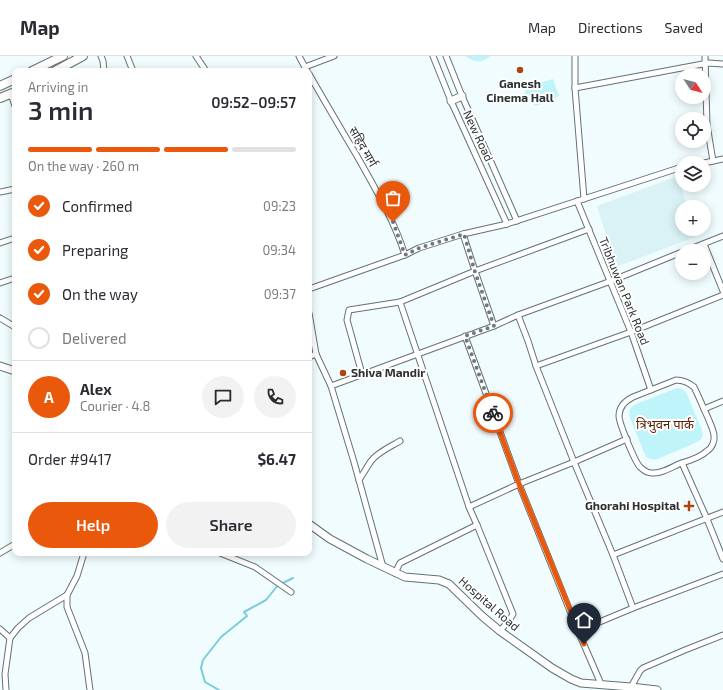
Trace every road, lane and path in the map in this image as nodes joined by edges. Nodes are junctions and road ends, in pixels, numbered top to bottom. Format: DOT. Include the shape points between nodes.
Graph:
graph roads {
  1 [pos="63,56"];
  2 [pos="83,56"];
  3 [pos="101,56"];
  4 [pos="127,56"];
  5 [pos="196,56"];
  6 [pos="299,56"];
  7 [pos="334,56"];
  8 [pos="433,56"];
  9 [pos="446,56"];
  10 [pos="575,56"];
  11 [pos="705,56"];
  12 [pos="705,64"];
  13 [pos="723,64"];
  14 [pos="38,68"];
  15 [pos="61,68"];
  16 [pos="104,68"];
  17 [pos="132,68"];
  18 [pos="204,68"];
  19 [pos="305,68"];
  20 [pos="308,68"];
  21 [pos="312,79"];
  22 [pos="12,81"];
  23 [pos="0,86"];
  24 [pos="575,88"];
  25 [pos="12,93"];
  26 [pos="462,96"];
  27 [pos="0,98"];
  28 [pos="450,101"];
  29 [pos="723,159"];
  30 [pos="713,161"];
  31 [pos="675,169"];
  32 [pos="12,190"];
  33 [pos="0,192"];
  34 [pos="584,199"];
  35 [pos="577,201"];
  36 [pos="517,221"];
  37 [pos="507,224"];
  38 [pos="589,229"];
  39 [pos="464,234"];
  40 [pos="723,236"];
  41 [pos="12,239"];
  42 [pos="0,243"];
  43 [pos="704,244"];
  44 [pos="405,255"];
  45 [pos="675,255"];
  46 [pos="711,261"];
  47 [pos="475,272"];
  48 [pos="12,279"];
  49 [pos="611,281"];
  50 [pos="0,283"];
  51 [pos="312,288"];
  52 [pos="723,291"];
  53 [pos="723,295"];
  54 [pos="400,302"];
  55 [pos="518,315"];
  56 [pos="0,318"];
  57 [pos="12,325"];
  58 [pos="494,326"];
  59 [pos="312,331"];
  60 [pos="631,332"];
  61 [pos="465,336"];
  62 [pos="316,354"];
  63 [pos="418,354"];
  64 [pos="312,356"];
  65 [pos="0,366"];
  66 [pos="536,366"];
  67 [pos="12,370"];
  68 [pos="362,374"];
  69 [pos="331,386"];
  70 [pos="651,390"];
  71 [pos="723,401"];
  72 [pos="704,409"];
  73 [pos="627,439"];
  74 [pos="400,441"];
  75 [pos="574,462"];
  76 [pos="682,463"];
  77 [pos="359,480"];
  78 [pos="519,484"];
  79 [pos="469,507"];
  80 [pos="723,512"];
  81 [pos="707,519"];
  82 [pos="478,525"];
  83 [pos="312,526"];
  84 [pos="12,546"];
  85 [pos="0,553"];
  86 [pos="613,555"];
  87 [pos="83,556"];
  88 [pos="228,556"];
  89 [pos="723,559"];
  90 [pos="383,567"];
  91 [pos="395,573"];
  92 [pos="723,574"];
  93 [pos="291,592"];
  94 [pos="67,595"];
  95 [pos="633,608"];
  96 [pos="0,629"];
  97 [pos="500,631"];
  98 [pos="578,631"];
  99 [pos="723,635"];
  100 [pos="10,638"];
  101 [pos="2,680"];
  102 [pos="600,684"];
  103 [pos="631,687"];
  104 [pos="6,690"];
  105 [pos="90,690"];
  106 [pos="657,690"];
  1 -- 14 [label="main road"];
  2 -- 15 [label="main road"];
  3 -- 16 [label="street"];
  4 -- 17 [label="street"];
  5 -- 18 [label="street"];
  6 -- 19 [label="street"];
  7 -- 20 [label="street"];
  8 -- 28 [label="street, New Road"];
  9 -- 26 [label="street, New Road"];
  10 -- 24 [label="street"];
  11 -- 12 [label="street"];
  12 -- 13 [label="street"];
  12 -- 24 [label="street"];
  12 -- 30 [label="street" via="707,125"];
  21 -- 44 [label="street, सहिद मार्ग" via="380,195"];
  22 -- 23 [label="main road"];
  24 -- 34 [label="street"];
  25 -- 27 [label="main road"];
  26 -- 28 [label="street"];
  26 -- 36 [label="street, New Road"];
  28 -- 37 [label="street, New Road"];
  29 -- 30 [label="street"];
  31 -- 34 [label="street"];
  32 -- 33 [label="street"];
  34 -- 35 [label="street"];
  35 -- 36 [label="street"];
  35 -- 38 [label="street, Tribhuwan Park Road"];
  36 -- 37 [label="street"];
  37 -- 39 [label="street"];
  38 -- 47 [label="street"];
  38 -- 49 [label="street, Tribhuwan Park Road"];
  39 -- 44 [label="street"];
  39 -- 47 [label="street"];
  40 -- 43 [label="street"];
  41 -- 42 [label="street"];
  44 -- 51 [label="street"];
  45 -- 49 [label="street"];
  46 -- 52 [label="street"];
  47 -- 54 [label="street"];
  47 -- 58 [label="street"];
  48 -- 50 [label="street"];
  49 -- 55 [label="street"];
  49 -- 60 [label="street, Tribhuwan Park Road"];
  53 -- 60 [label="street"];
  54 -- 63 [label="street"];
  54 -- 68 [label="street" via="349,310 347,320"];
  55 -- 58 [label="street"];
  55 -- 66 [label="street"];
  56 -- 57 [label="street"];
  58 -- 61 [label="street"];
  59 -- 62 [label="street"];
  60 -- 66 [label="street"];
  60 -- 70 [label="street, Tribhuwan Park Road"];
  61 -- 63 [label="street"];
  61 -- 78 [label="street"];
  62 -- 64 [label="street"];
  62 -- 69 [label="street"];
  63 -- 68 [label="street"];
  63 -- 79 [label="street"];
  65 -- 67 [label="street"];
  66 -- 75 [label="street"];
  68 -- 69 [label="street"];
  69 -- 77 [label="street"];
  70 -- 72 [label="street" via="676,380 685,380 694,387"];
  70 -- 73 [label="street" via="626,401 622,406 619,417"];
  71 -- 72 [label="street"];
  72 -- 76 [label="street" via="714,435 710,449"];
  73 -- 75 [label="street"];
  73 -- 76 [label="street" via="639,466 648,472 657,473"];
  74 -- 77 [label="street" via="374,458"];
  75 -- 78 [label="street"];
  75 -- 86 [label="street"];
  76 -- 81 [label="street"];
  77 -- 90 [label="street"];
  78 -- 79 [label="street"];
  78 -- 98 [label="street"];
  79 -- 82 [label="street"];
  80 -- 81 [label="street"];
  81 -- 86 [label="street"];
  81 -- 89 [label="street"];
  82 -- 91 [label="street" via="400,563"];
  82 -- 97 [label="street" via="513,614"];
  83 -- 90 [label="street, Hospital Road" via="330,539"];
  84 -- 85 [label="street"];
  86 -- 95 [label="street"];
  87 -- 94 [label="street"];
  88 -- 93 [label="street" via="255,567"];
  90 -- 91 [label="street, Hospital Road"];
  91 -- 97 [label="street, Hospital Road" via="405,578 439,580 449,584"];
  92 -- 95 [label="street"];
  94 -- 100 [label="street" via="29,618"];
  94 -- 105 [label="street" via="67,607 85,653"];
  95 -- 98 [label="street"];
  96 -- 100 [label="street"];
  97 -- 102 [label="street, Hospital Road" via="571,679 581,683"];
  98 -- 102 [label="street"];
  99 -- 103 [label="street" via="642,668"];
  100 -- 101 [label="street"];
  101 -- 104 [label="street"];
  102 -- 103 [label="street, Hospital Road"];
  103 -- 106 [label="street, Hospital Road"];
}
